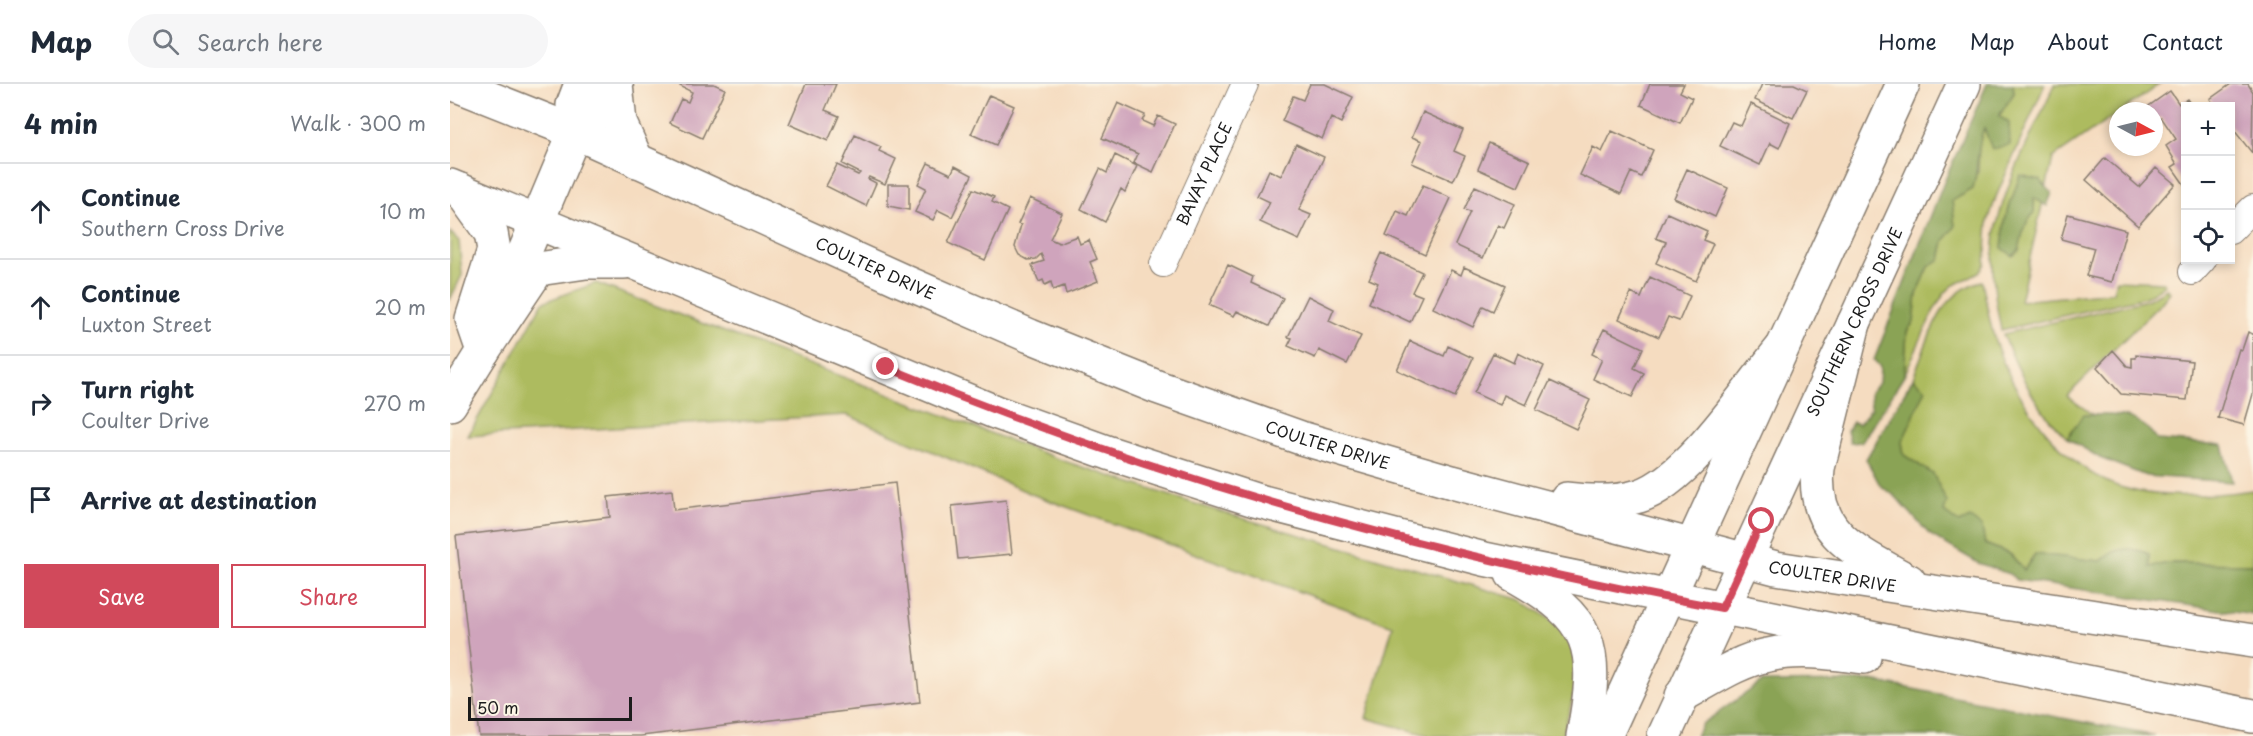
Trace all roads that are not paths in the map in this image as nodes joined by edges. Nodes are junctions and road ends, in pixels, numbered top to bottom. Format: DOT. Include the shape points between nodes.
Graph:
graph roads {
  1 [pos="455,84"];
  2 [pos="497,84"];
  3 [pos="581,84"];
  4 [pos="607,84"];
  5 [pos="616,84"];
  6 [pos="1245,84"];
  7 [pos="1903,84"];
  8 [pos="1955,87"];
  9 [pos="575,132"];
  10 [pos="637,161"];
  11 [pos="455,188"];
  12 [pos="2253,208"];
  13 [pos="539,221"];
  14 [pos="2235,226"];
  15 [pos="635,262"];
  16 [pos="1163,264"];
  17 [pos="1854,323"];
  18 [pos="1781,349"];
  19 [pos="483,351"];
  20 [pos="450,404"];
  21 [pos="1452,482"];
  22 [pos="1691,545"];
  23 [pos="1484,559"];
  24 [pos="1744,559"];
  25 [pos="1929,592"];
  26 [pos="1667,598"];
  27 [pos="1722,608"];
  28 [pos="2253,641"];
  29 [pos="1953,656"];
  30 [pos="1681,696"];
  31 [pos="2253,716"];
  32 [pos="1583,736"];
  33 [pos="1605,736"];
  34 [pos="1664,736"];
  1 -- 2 [label="main road"];
  1 -- 9 [label="main road, COULTER DRIVE"];
  3 -- 9 [label="main road" via="573,105"];
  4 -- 9 [label="main road" via="595,114"];
  5 -- 10 [label="main road" via="620,123"];
  6 -- 16 [label="street, BAVAY PLACE"];
  7 -- 18 [label="main road"];
  8 -- 17 [label="main road, SOUTHERN CROSS DRIVE"];
  9 -- 10 [label="main road, COULTER DRIVE"];
  9 -- 13 [label="main road"];
  10 -- 21 [label="main road, COULTER DRIVE" via="914,286 1157,387 1301,438"];
  11 -- 13 [label="main road"];
  11 -- 19 [label="main road" via="490,233 494,250 472,319"];
  12 -- 14 [label="street"];
  13 -- 15 [label="main road"];
  13 -- 19 [label="main road"];
  15 -- 19 [label="main road" via="586,262 538,269"];
  15 -- 23 [label="main road" via="995,412 1109,453 1255,500"];
  17 -- 24 [label="main road, SOUTHERN CROSS DRIVE"];
  17 -- 25 [label="main road" via="1818,468 1816,487 1822,511 1834,533 1849,548"];
  18 -- 21 [label="main road" via="1695,455 1671,479 1640,496 1593,503"];
  18 -- 22 [label="main road"];
  19 -- 20 [label="main road"];
  21 -- 22 [label="main road, COULTER DRIVE"];
  22 -- 24 [label="main road, COULTER DRIVE"];
  22 -- 26 [label="main road"];
  23 -- 26 [label="main road"];
  23 -- 32 [label="main road" via="1546,593 1570,614 1586,640 1592,664 1592,691"];
  24 -- 25 [label="main road, COULTER DRIVE" via="1776,568"];
  24 -- 27 [label="main road, SOUTHERN CROSS DRIVE"];
  25 -- 28 [label="main road, COULTER DRIVE"];
  26 -- 27 [label="main road"];
  26 -- 33 [label="main road"];
  27 -- 29 [label="main road"];
  27 -- 30 [label="main road, SOUTHERN CROSS DRIVE"];
  29 -- 30 [label="main road" via="1882,659 1824,652 1768,654"];
  29 -- 31 [label="main road"];
  30 -- 34 [label="main road, SOUTHERN CROSS DRIVE"];
}
